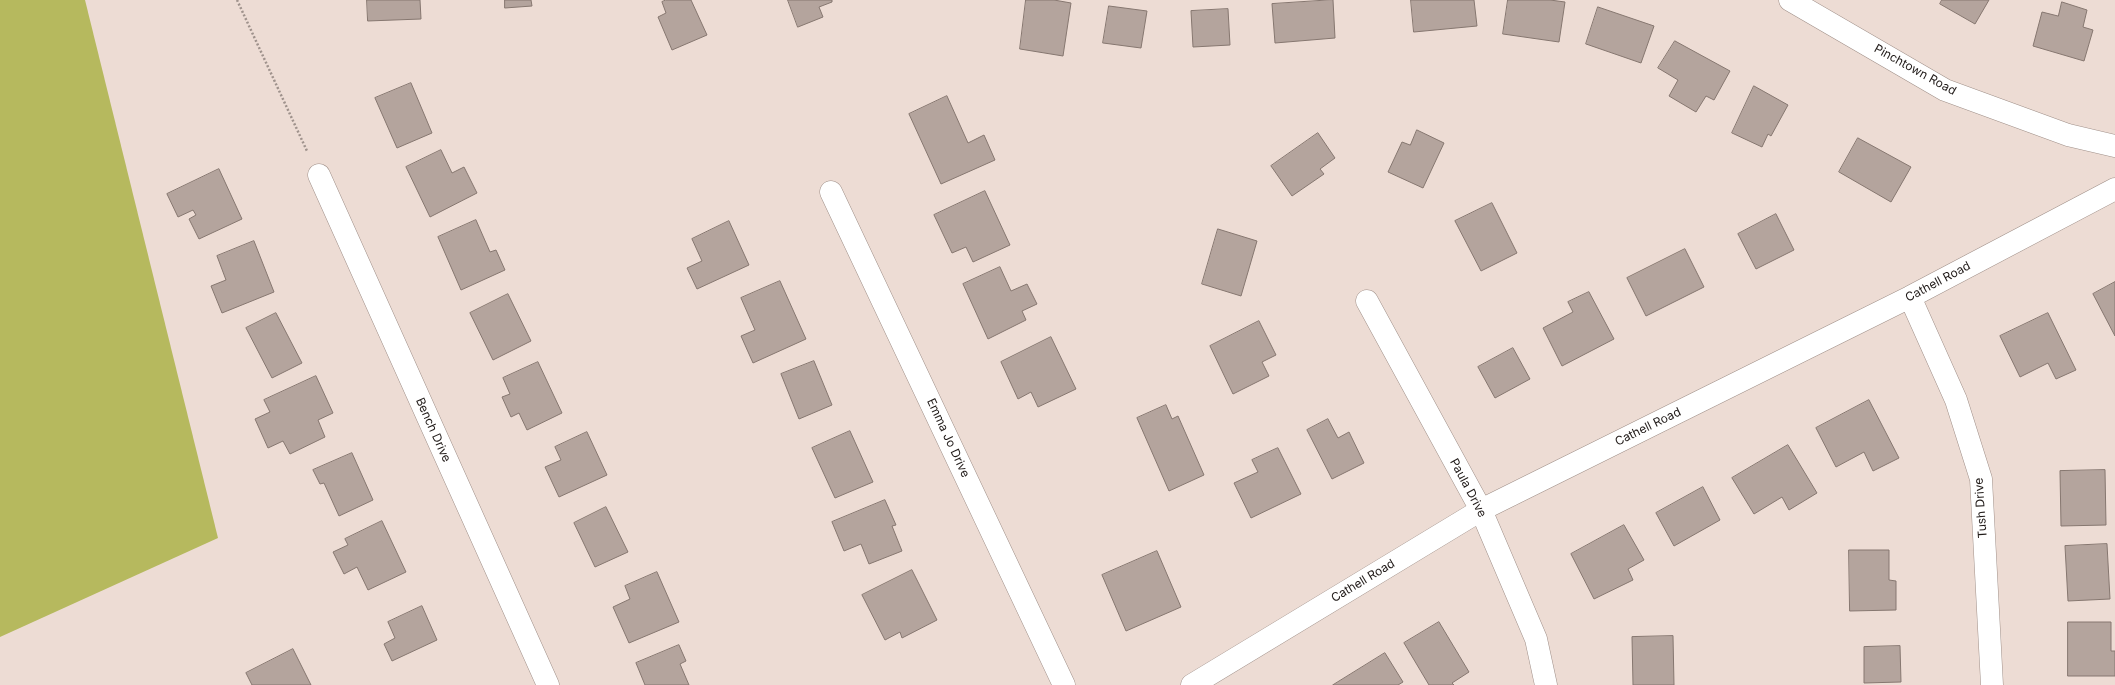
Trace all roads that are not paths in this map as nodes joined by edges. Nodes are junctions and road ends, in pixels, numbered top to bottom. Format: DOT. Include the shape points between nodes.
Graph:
graph roads {
  1 [pos="1790,0"];
  2 [pos="2115,146"];
  3 [pos="318,175"];
  4 [pos="2115,189"];
  5 [pos="831,192"];
  6 [pos="1910,297"];
  7 [pos="1367,301"];
  8 [pos="1481,510"];
  9 [pos="543,684"];
  10 [pos="1064,685"];
  11 [pos="1192,685"];
  12 [pos="1546,685"];
  13 [pos="1992,685"];
  1 -- 2 [label="street, Pinchtown Road" via="1945,90 2068,135"];
  3 -- 9 [label="street, Bench Drive"];
  4 -- 6 [label="street, Cathell Road"];
  5 -- 10 [label="street, Emma Jo Drive"];
  6 -- 8 [label="street, Cathell Road"];
  6 -- 13 [label="street, Tush Drive" via="1956,400 1981,479"];
  7 -- 8 [label="street, Paula Drive"];
  8 -- 11 [label="street, Cathell Road"];
  8 -- 12 [label="street, Paula Drive" via="1536,639"];
}
